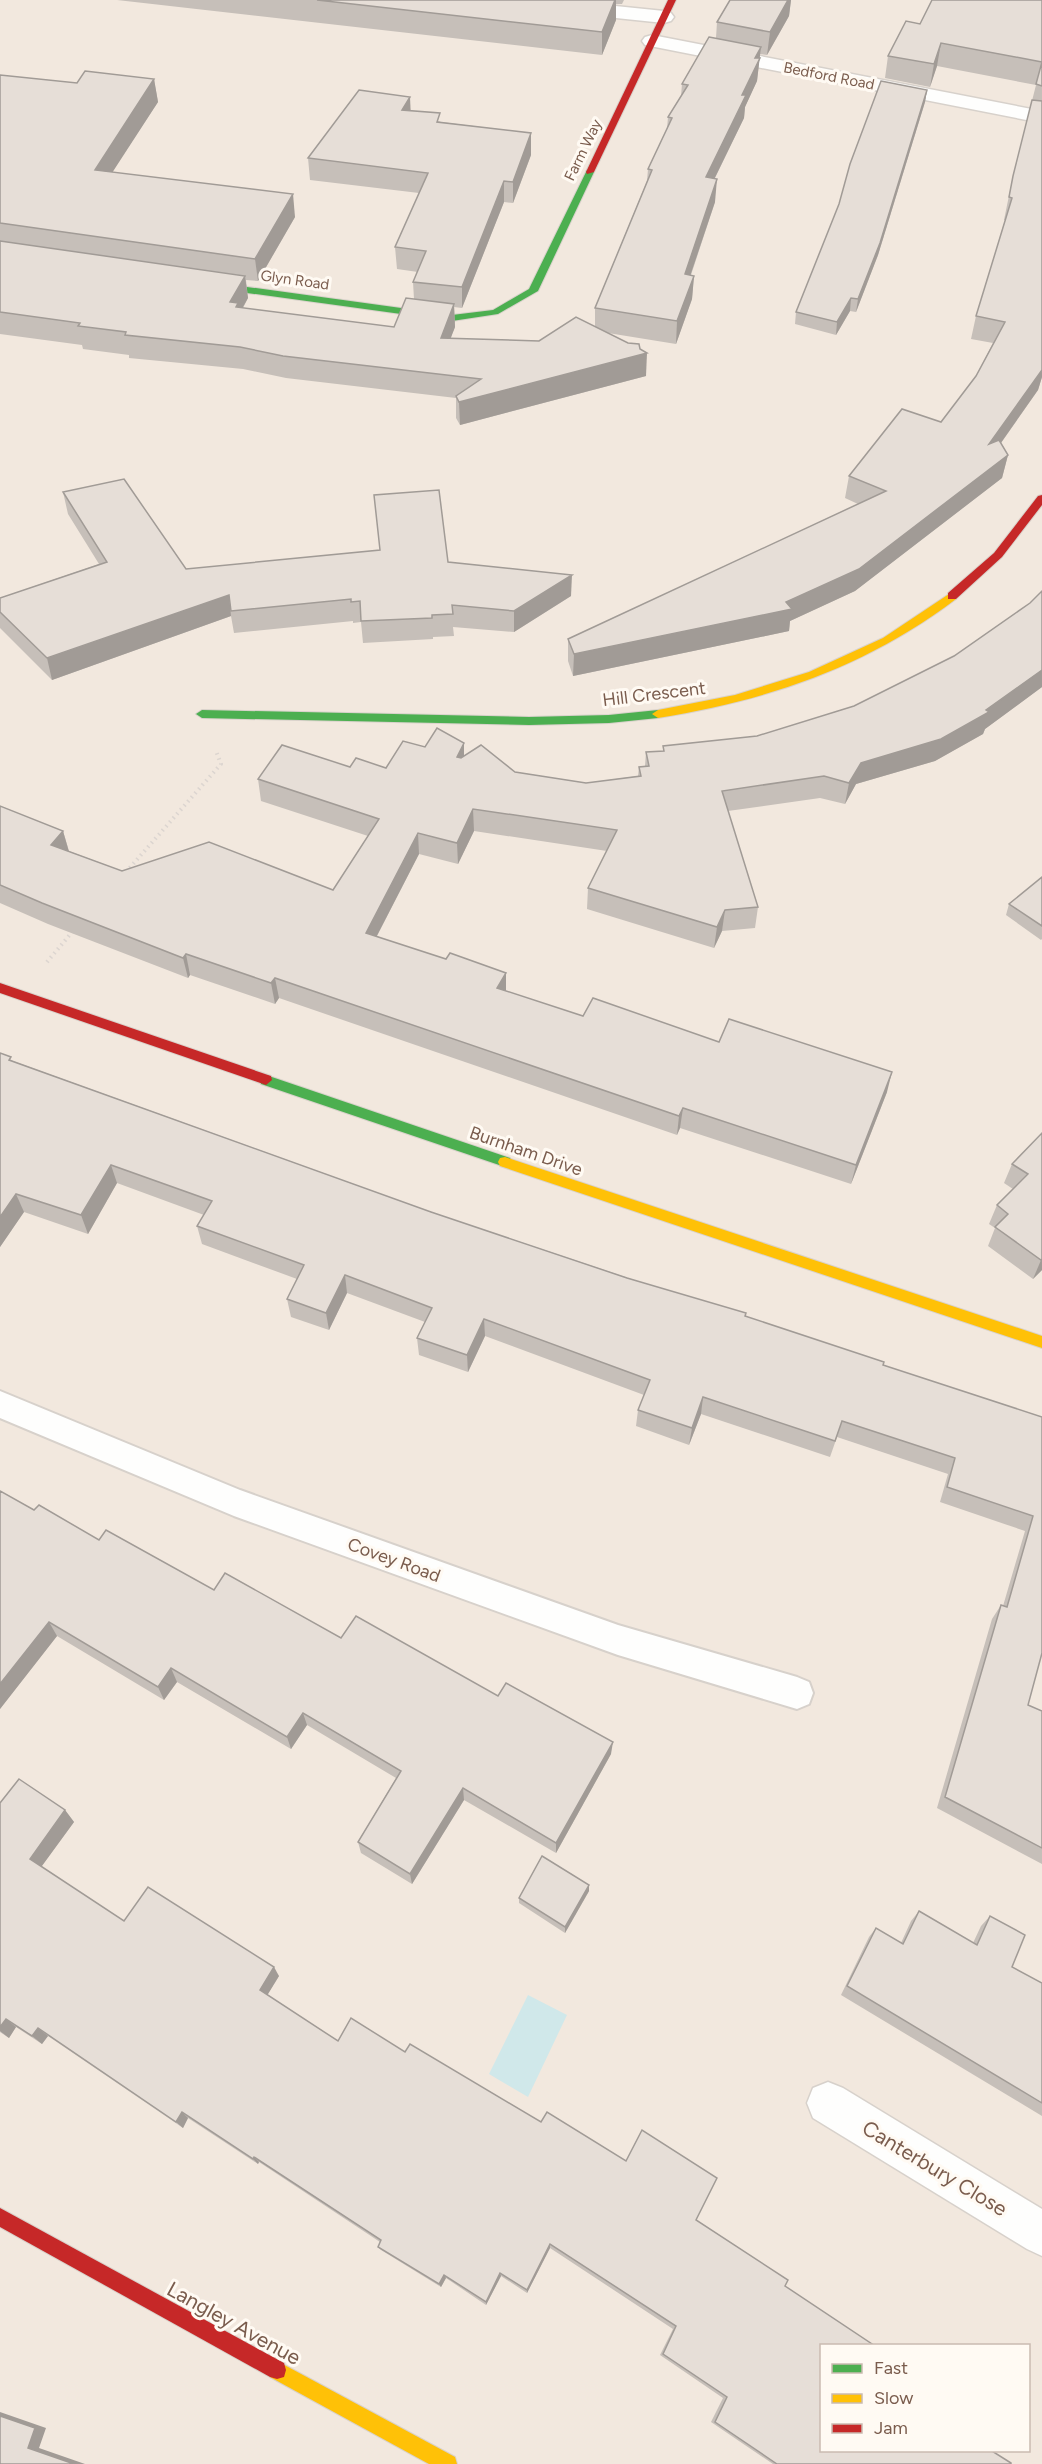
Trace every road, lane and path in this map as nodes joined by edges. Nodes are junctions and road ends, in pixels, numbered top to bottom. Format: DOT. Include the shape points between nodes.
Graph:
graph roads {
  1 [pos="500,0"];
  2 [pos="668,9"];
  3 [pos="652,41"];
  4 [pos="1042,117"];
  5 [pos="186,281"];
  6 [pos="513,307"];
  7 [pos="1042,498"];
  8 [pos="202,714"];
  9 [pos="119,880"];
  10 [pos="80,924"];
  11 [pos="0,988"];
  12 [pos="17,995"];
  13 [pos="1042,1342"];
  14 [pos="0,1404"];
  15 [pos="797,1693"];
  16 [pos="828,2103"];
  17 [pos="0,2217"];
  18 [pos="1042,2234"];
  19 [pos="448,2464"];
  1 -- 2 [label="street"];
  2 -- 3 [label="street, Farm Way"];
  3 -- 4 [label="street, Bedford Road"];
  3 -- 6 [label="street, Farm Way" via="533,291"];
  5 -- 6 [label="street, Glyn Road" via="452,318 478,317"];
  7 -- 8 [label="street, Hill Crescent" via="980,572 931,612 858,654 798,680 720,704 638,717 551,722"];
  8 -- 9 [label="path" via="221,764"];
  10 -- 12 [label="path"];
  11 -- 12 [label="street, Burnham Drive"];
  12 -- 13 [label="street, Burnham Drive"];
  14 -- 15 [label="lane, Covey Road" via="234,1502 618,1640"];
  16 -- 18 [label="street, Canterbury Close"];
  17 -- 19 [label="street, Langley Avenue"];
}
